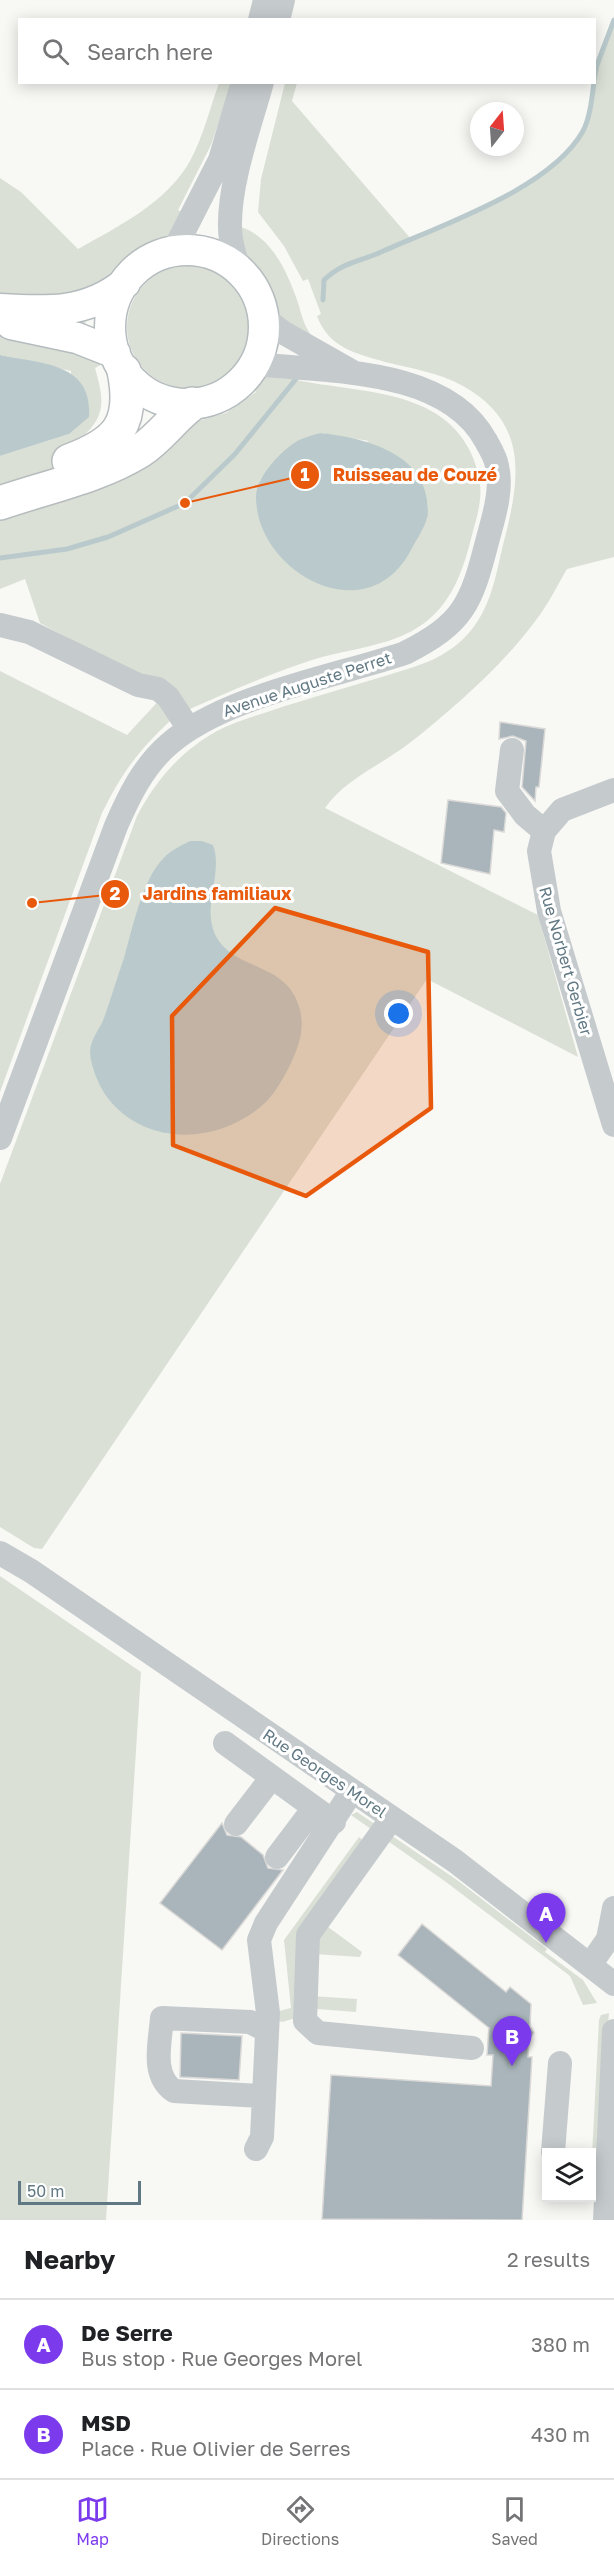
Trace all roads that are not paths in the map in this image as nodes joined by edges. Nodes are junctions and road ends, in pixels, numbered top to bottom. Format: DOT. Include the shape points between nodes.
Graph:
graph roads {
  1 [pos="265,0"];
  2 [pos="283,0"];
  3 [pos="260,18"];
  4 [pos="278,18"];
  5 [pos="242,84"];
  6 [pos="261,84"];
  7 [pos="173,252"];
  8 [pos="240,272"];
  9 [pos="125,283"];
  10 [pos="0,309"];
  11 [pos="264,318"];
  12 [pos="0,321"];
  13 [pos="120,362"];
  14 [pos="255,364"];
  15 [pos="353,372"];
  16 [pos="192,405"];
  17 [pos="0,484"];
  18 [pos="0,503"];
  19 [pos="0,625"];
  20 [pos="189,729"];
  21 [pos="512,750"];
  22 [pos="614,790"];
  23 [pos="544,831"];
  24 [pos="614,1125"];
  25 [pos="0,1138"];
  26 [pos="0,1545"];
  27 [pos="0,1553"];
  28 [pos="31,1571"];
  29 [pos="225,1743"];
  30 [pos="272,1777"];
  31 [pos="352,1791"];
  32 [pos="314,1808"];
  33 [pos="392,1818"];
  34 [pos="334,1822"];
  35 [pos="236,1824"];
  36 [pos="277,1857"];
  37 [pos="614,1908"];
  38 [pos="590,1965"];
  39 [pos="614,1984"];
  40 [pos="266,2030"];
  41 [pos="614,2031"];
  42 [pos="472,2048"];
  43 [pos="560,2063"];
  44 [pos="614,2080"];
  45 [pos="262,2096"];
  46 [pos="553,2148"];
  47 [pos="256,2149"];
  48 [pos="600,2166"];
  49 [pos="605,2220"];
  1 -- 3 [label="street"];
  2 -- 4 [label="street"];
  5 -- 7 [label="street" via="220,160"];
  6 -- 8 [label="street" via="231,215 231,240"];
  7 -- 8 [label="main road" via="208,254"];
  7 -- 9 [label="main road" via="148,261"];
  8 -- 11 [label="main road" via="254,289"];
  9 -- 10 [label="main road" via="100,300 64,311"];
  9 -- 13 [label="main road" via="112,313 111,339"];
  11 -- 14 [label="main road" via="262,345"];
  11 -- 15 [label="street, Avenue Auguste Perret"];
  12 -- 13 [label="main road" via="77,338"];
  13 -- 16 [label="main road" via="134,383 155,398"];
  13 -- 17 [label="highway" via="128,393 124,420 107,444"];
  14 -- 15 [label="street, Avenue Auguste Perret"];
  14 -- 16 [label="main road" via="242,382 226,394"];
  15 -- 20 [label="street, Avenue Auguste Perret" via="434,393 463,410 479,428 497,466 498,495 470,598 453,624 405,653 249,701 213,714"];
  16 -- 18 [label="highway" via="150,444 126,459"];
  19 -- 20 [label="street" via="29,632 138,685 158,689 168,697"];
  20 -- 25 [label="street, Avenue Auguste Perret" via="166,746 132,789"];
  21 -- 23 [label="street" via="507,791 525,815"];
  22 -- 23 [label="street" via="570,805"];
  23 -- 24 [label="street, Rue Norbert Gerbier" via="539,861 549,908"];
  26 -- 28 [label="street, Rue Georges Morel"];
  27 -- 28 [label="street, Rue Georges Morel"];
  28 -- 31 [label="street, Rue Georges Morel"];
  29 -- 30 [label="street"];
  30 -- 32 [label="street"];
  30 -- 35 [label="street"];
  31 -- 33 [label="street, Rue Georges Morel"];
  31 -- 34 [label="street"];
  32 -- 34 [label="street"];
  32 -- 36 [label="street"];
  33 -- 38 [label="street, Rue Georges Morel"];
  33 -- 42 [label="street" via="308,1935 305,2021 318,2033"];
  34 -- 40 [label="street" via="266,1923 259,1940 268,2013"];
  37 -- 38 [label="street" via="608,1939"];
  38 -- 39 [label="street, Rue Georges Morel"];
  40 -- 45 [label="street"];
  40 -- 45 [label="street" via="250,2022 162,2018 158,2066 164,2084 174,2091"];
  41 -- 44 [label="street"];
  43 -- 46 [label="street"];
  44 -- 48 [label="street"];
  45 -- 47 [label="street" via="262,2137"];
  48 -- 49 [label="street"];
}
